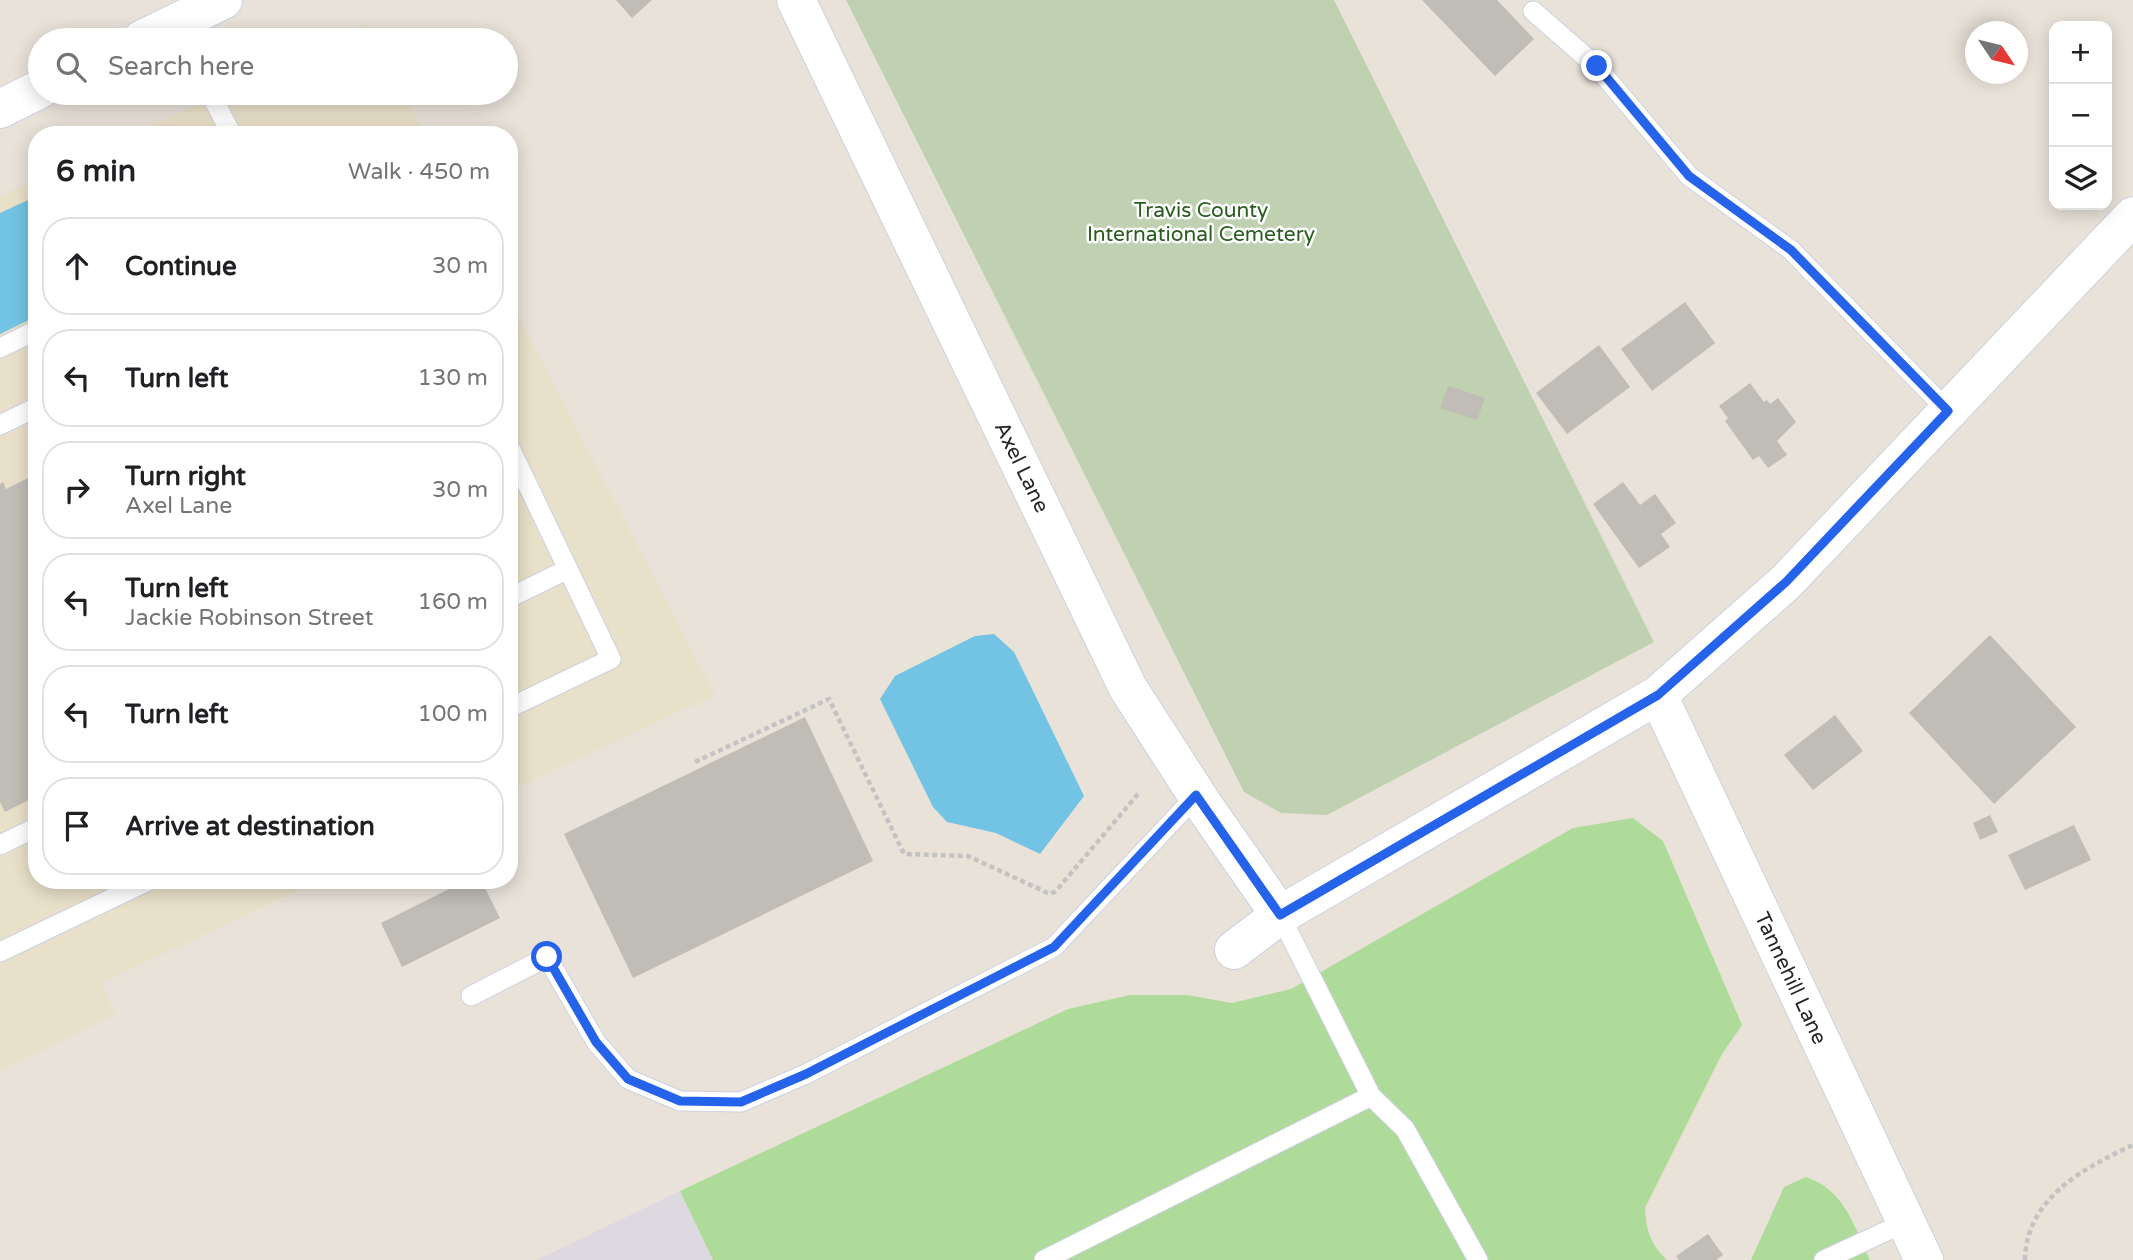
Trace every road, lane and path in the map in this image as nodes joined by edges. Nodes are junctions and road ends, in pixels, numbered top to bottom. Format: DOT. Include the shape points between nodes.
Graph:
graph roads {
  1 [pos="223,0"];
  2 [pos="796,0"];
  3 [pos="1533,11"];
  4 [pos="187,28"];
  5 [pos="28,95"];
  6 [pos="216,105"];
  7 [pos="0,109"];
  8 [pos="227,126"];
  9 [pos="2133,216"];
  10 [pos="28,334"];
  11 [pos="0,348"];
  12 [pos="28,411"];
  13 [pos="1948,411"];
  14 [pos="0,425"];
  15 [pos="518,465"];
  16 [pos="568,569"];
  17 [pos="518,594"];
  18 [pos="1658,695"];
  19 [pos="518,704"];
  20 [pos="695,762"];
  21 [pos="1138,793"];
  22 [pos="1196,795"];
  23 [pos="28,831"];
  24 [pos="0,845"];
  25 [pos="131,889"];
  26 [pos="1280,915"];
  27 [pos="1234,950"];
  28 [pos="0,952"];
  29 [pos="471,996"];
  30 [pos="1371,1096"];
  31 [pos="2133,1145"];
  32 [pos="1906,1222"];
  33 [pos="1044,1260"];
  34 [pos="1478,1260"];
  35 [pos="1824,1260"];
  36 [pos="1924,1260"];
  37 [pos="2025,1260"];
  1 -- 4 [label="street"];
  2 -- 22 [label="street, Axel Lane" via="1129,688"];
  3 -- 13 [label="lane" via="1597,66 1689,176 1791,250"];
  5 -- 7 [label="street"];
  6 -- 8 [label="lane"];
  9 -- 13 [label="street"];
  10 -- 11 [label="lane"];
  12 -- 14 [label="lane"];
  13 -- 18 [label="street" via="1786,582"];
  15 -- 16 [label="lane"];
  16 -- 17 [label="lane"];
  16 -- 19 [label="lane" via="611,659"];
  18 -- 26 [label="street"];
  18 -- 32 [label="street, Tannehill Lane"];
  20 -- 21 [label="path" via="829,699 904,854 968,856 1050,894"];
  22 -- 26 [label="street, Axel Lane"];
  22 -- 29 [label="lane" via="1054,947 806,1074 741,1102 680,1101 628,1079 596,1042 547,957"];
  23 -- 24 [label="lane"];
  25 -- 28 [label="lane"];
  26 -- 27 [label="street"];
  26 -- 30 [label="lane"];
  30 -- 33 [label="lane"];
  30 -- 34 [label="lane" via="1405,1129"];
  31 -- 37 [label="path" via="2088,1166 2042,1204"];
  32 -- 35 [label="lane"];
  32 -- 36 [label="street, Tannehill Lane"];
}
